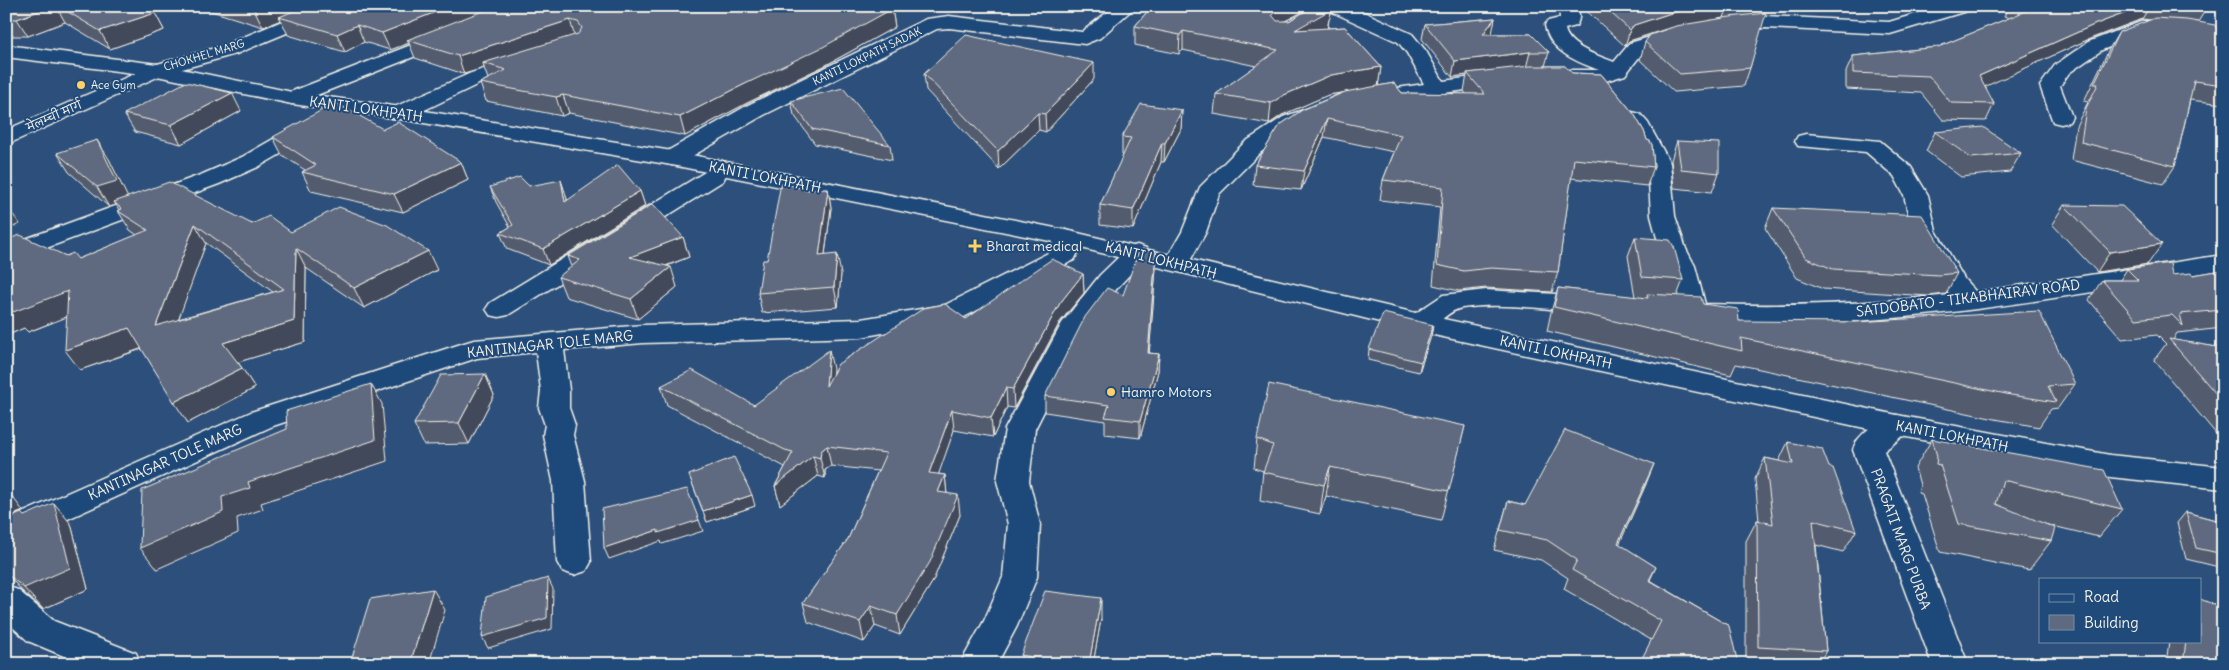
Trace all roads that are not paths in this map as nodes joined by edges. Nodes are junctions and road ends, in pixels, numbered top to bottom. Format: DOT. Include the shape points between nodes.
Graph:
graph roads {
  1 [pos="335,6"];
  2 [pos="1127,6"];
  3 [pos="1568,6"];
  4 [pos="1963,6"];
  5 [pos="1332,9"];
  6 [pos="468,28"];
  7 [pos="2223,37"];
  8 [pos="6,51"];
  9 [pos="537,58"];
  10 [pos="157,70"];
  11 [pos="1609,74"];
  12 [pos="1545,76"];
  13 [pos="1517,77"];
  14 [pos="1436,87"];
  15 [pos="292,98"];
  16 [pos="349,106"];
  17 [pos="400,113"];
  18 [pos="2061,117"];
  19 [pos="6,138"];
  20 [pos="1806,140"];
  21 [pos="672,158"];
  22 [pos="718,167"];
  23 [pos="1065,237"];
  24 [pos="1137,253"];
  25 [pos="6,256"];
  26 [pos="1177,263"];
  27 [pos="2223,263"];
  28 [pos="1969,301"];
  29 [pos="1617,306"];
  30 [pos="499,309"];
  31 [pos="1664,309"];
  32 [pos="1693,311"];
  33 [pos="1420,323"];
  34 [pos="549,344"];
  35 [pos="1897,425"];
  36 [pos="2223,478"];
  37 [pos="6,534"];
  38 [pos="574,562"];
  39 [pos="6,600"];
  40 [pos="122,664"];
  41 [pos="978,664"];
  42 [pos="1950,664"];
  1 -- 10 [label="street, CHOKHEL MARG" via="229,50"];
  2 -- 21 [label="street, KANTI LOKPATH SADAK" via="1085,38 949,22 933,23 756,110"];
  3 -- 11 [label="street" via="1569,22 1555,25 1554,30 1564,44"];
  4 -- 11 [label="street" via="1890,28 1765,22 1666,37 1637,47"];
  5 -- 14 [label="street" via="1405,38"];
  6 -- 15 [label="street"];
  7 -- 18 [label="street" via="2177,29 2143,28 2095,46 2062,69 2050,86"];
  8 -- 10 [label="street, KANTI LOKHPATH"];
  9 -- 17 [label="street" via="478,77"];
  10 -- 15 [label="street, KANTI LOKHPATH"];
  10 -- 19 [label="street, मेलम्ची मार्ग"];
  11 -- 12 [label="street"];
  11 -- 32 [label="street" via="1617,103 1640,128 1659,163 1663,216 1682,266"];
  13 -- 14 [label="street"];
  14 -- 26 [label="street" via="1337,103 1291,122 1252,146 1208,192 1194,232"];
  15 -- 16 [label="street, KANTI LOKHPATH"];
  16 -- 17 [label="street, KANTI LOKHPATH"];
  16 -- 25 [label="street" via="242,165"];
  17 -- 21 [label="street, KANTI LOKHPATH"];
  20 -- 28 [label="street" via="1872,146 1903,172 1916,195 1924,231 1954,284"];
  21 -- 22 [label="street, KANTI LOKHPATH"];
  22 -- 23 [label="street, KANTI LOKHPATH"];
  22 -- 30 [label="street" via="715,176"];
  23 -- 24 [label="street, KANTI LOKHPATH"];
  23 -- 34 [label="street, KANTINAGAR TOLE MARG" via="1065,255 952,312 861,328 643,334"];
  24 -- 26 [label="street, KANTI LOKHPATH"];
  24 -- 41 [label="street" via="1109,281 1072,329 1020,429 1013,481 1024,524 1020,577"];
  26 -- 33 [label="street, KANTI LOKHPATH"];
  27 -- 28 [label="street, SATDOBATO - TIKABHAIRAV ROAD"];
  28 -- 32 [label="street, SATDOBATO - TIKABHAIRAV ROAD" via="1863,313 1747,315"];
  29 -- 33 [label="street" via="1486,298 1452,301"];
  31 -- 32 [label="street, SATDOBATO - TIKABHAIRAV ROAD"];
  33 -- 35 [label="street, KANTI LOKHPATH"];
  34 -- 37 [label="street, KANTINAGAR TOLE MARG" via="474,349 262,419"];
  34 -- 38 [label="street" via="554,408 560,425 558,435 568,481"];
  35 -- 36 [label="street, KANTI LOKHPATH" via="2110,466"];
  35 -- 42 [label="street, PRAGATI MARG PURBA" via="1868,450"];
  39 -- 40 [label="street" via="42,631"];
}
